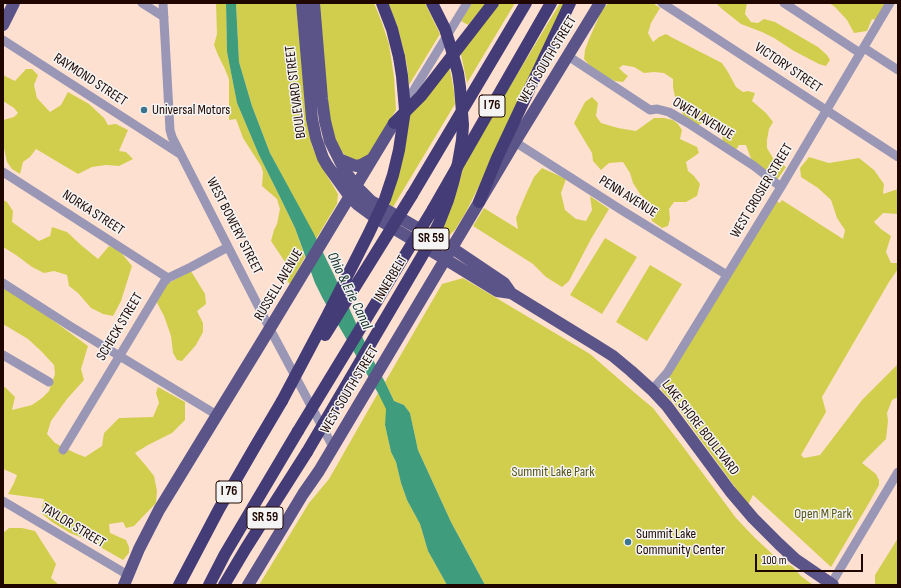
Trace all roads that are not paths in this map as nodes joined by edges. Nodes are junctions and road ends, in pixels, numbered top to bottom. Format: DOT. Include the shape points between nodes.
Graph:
graph roads {
  1 [pos="14,3"];
  2 [pos="142,3"];
  3 [pos="163,3"];
  4 [pos="302,3"];
  5 [pos="314,3"];
  6 [pos="382,3"];
  7 [pos="432,3"];
  8 [pos="467,3"];
  9 [pos="493,3"];
  10 [pos="526,3"];
  11 [pos="551,3"];
  12 [pos="570,3"];
  13 [pos="600,3"];
  14 [pos="662,3"];
  15 [pos="784,3"];
  16 [pos="890,3"];
  17 [pos="164,18"];
  18 [pos="3,25"];
  19 [pos="3,40"];
  20 [pos="862,51"];
  21 [pos="568,56"];
  22 [pos="898,70"];
  23 [pos="826,110"];
  24 [pos="394,123"];
  25 [pos="515,142"];
  26 [pos="182,156"];
  27 [pos="898,157"];
  28 [pos="373,158"];
  29 [pos="339,159"];
  30 [pos="3,172"];
  31 [pos="356,186"];
  32 [pos="781,187"];
  33 [pos="350,197"];
  34 [pos="479,202"];
  35 [pos="228,247"];
  36 [pos="452,248"];
  37 [pos="445,259"];
  38 [pos="727,275"];
  39 [pos="168,278"];
  40 [pos="3,283"];
  41 [pos="510,293"];
  42 [pos="270,329"];
  43 [pos="3,355"];
  44 [pos="120,356"];
  45 [pos="49,382"];
  46 [pos="652,390"];
  47 [pos="282,401"];
  48 [pos="217,415"];
  49 [pos="333,447"];
  50 [pos="63,450"];
  51 [pos="898,472"];
  52 [pos="3,500"];
  53 [pos="126,580"];
  54 [pos="832,584"];
  55 [pos="179,585"];
  56 [pos="209,585"];
  57 [pos="224,585"];
  58 [pos="248,585"];
  1 -- 18 [label="main road"];
  2 -- 17 [label="street"];
  3 -- 17 [label="street, WEST BOWERY STREET"];
  4 -- 33 [label="main road, BOULEVARD STREET" via="312,119 316,138 332,174"];
  5 -- 29 [label="main road, BOULEVARD STREET" via="325,121 330,141"];
  6 -- 47 [label="highway, bridge" via="392,29 402,76 405,110 400,150 385,199"];
  7 -- 57 [label="highway, INNERBELT / SR 59, bridge" via="451,48 460,87 463,133 448,200 425,251 307,452"];
  8 -- 24 [label="street, RUSSELL AVENUE"];
  9 -- 24 [label="highway" via="420,96"];
  10 -- 47 [label="highway, I 76, bridge" via="412,195"];
  11 -- 56 [label="highway, I 76, bridge" via="433,209 298,431"];
  12 -- 34 [label="highway"];
  13 -- 21 [label="main road, WEST SOUTH STREET"];
  14 -- 23 [label="street, VICTORY STREET"];
  15 -- 20 [label="street"];
  16 -- 20 [label="street, WEST CROSIER STREET"];
  17 -- 26 [label="street, WEST BOWERY STREET" via="170,130"];
  19 -- 26 [label="street, RAYMOND STREET"];
  20 -- 22 [label="street"];
  20 -- 23 [label="street, WEST CROSIER STREET"];
  21 -- 25 [label="main road, WEST SOUTH STREET"];
  21 -- 32 [label="street, OWEN AVENUE" via="650,110 669,112 688,123"];
  23 -- 27 [label="street, VICTORY STREET"];
  23 -- 32 [label="street, WEST CROSIER STREET"];
  24 -- 28 [label="main road, RUSSELL AVENUE"];
  25 -- 34 [label="main road, WEST SOUTH STREET"];
  25 -- 38 [label="street, PENN AVENUE"];
  26 -- 35 [label="street, WEST BOWERY STREET"];
  28 -- 29 [label="main road" via="356,166"];
  28 -- 31 [label="main road, RUSSELL AVENUE"];
  29 -- 31 [label="main road, BOULEVARD STREET"];
  30 -- 39 [label="street, NORKA STREET"];
  31 -- 33 [label="main road, RUSSELL AVENUE"];
  31 -- 36 [label="main road, BOULEVARD STREET" via="377,205"];
  32 -- 38 [label="street, WEST CROSIER STREET"];
  33 -- 37 [label="main road, BOULEVARD STREET" via="373,216"];
  33 -- 42 [label="main road, RUSSELL AVENUE"];
  34 -- 36 [label="main road, WEST SOUTH STREET"];
  35 -- 39 [label="street, SCHECK STREET"];
  35 -- 42 [label="street, WEST BOWERY STREET"];
  36 -- 37 [label="main road, WEST SOUTH STREET"];
  36 -- 41 [label="main road, LAKE SHORE BOULEVARD" via="504,283"];
  37 -- 41 [label="main road, LAKE SHORE BOULEVARD" via="497,291"];
  37 -- 49 [label="main road, WEST SOUTH STREET"];
  38 -- 46 [label="street, WEST CROSIER STREET" via="667,373"];
  39 -- 44 [label="street, SCHECK STREET"];
  40 -- 44 [label="street"];
  41 -- 46 [label="main road, LAKE SHORE BOULEVARD" via="613,356"];
  42 -- 48 [label="main road, RUSSELL AVENUE"];
  42 -- 49 [label="street, WEST BOWERY STREET"];
  43 -- 45 [label="street"];
  44 -- 48 [label="street"];
  44 -- 50 [label="street, SCHECK STREET"];
  46 -- 54 [label="main road, LAKE SHORE BOULEVARD" via="753,518 795,559"];
  47 -- 55 [label="highway, I 76" via="219,509"];
  48 -- 53 [label="main road, RUSSELL AVENUE" via="159,510"];
  49 -- 58 [label="main road, WEST SOUTH STREET"];
  51 -- 54 [label="street"];
  52 -- 53 [label="street, TAYLOR STREET"];
}
